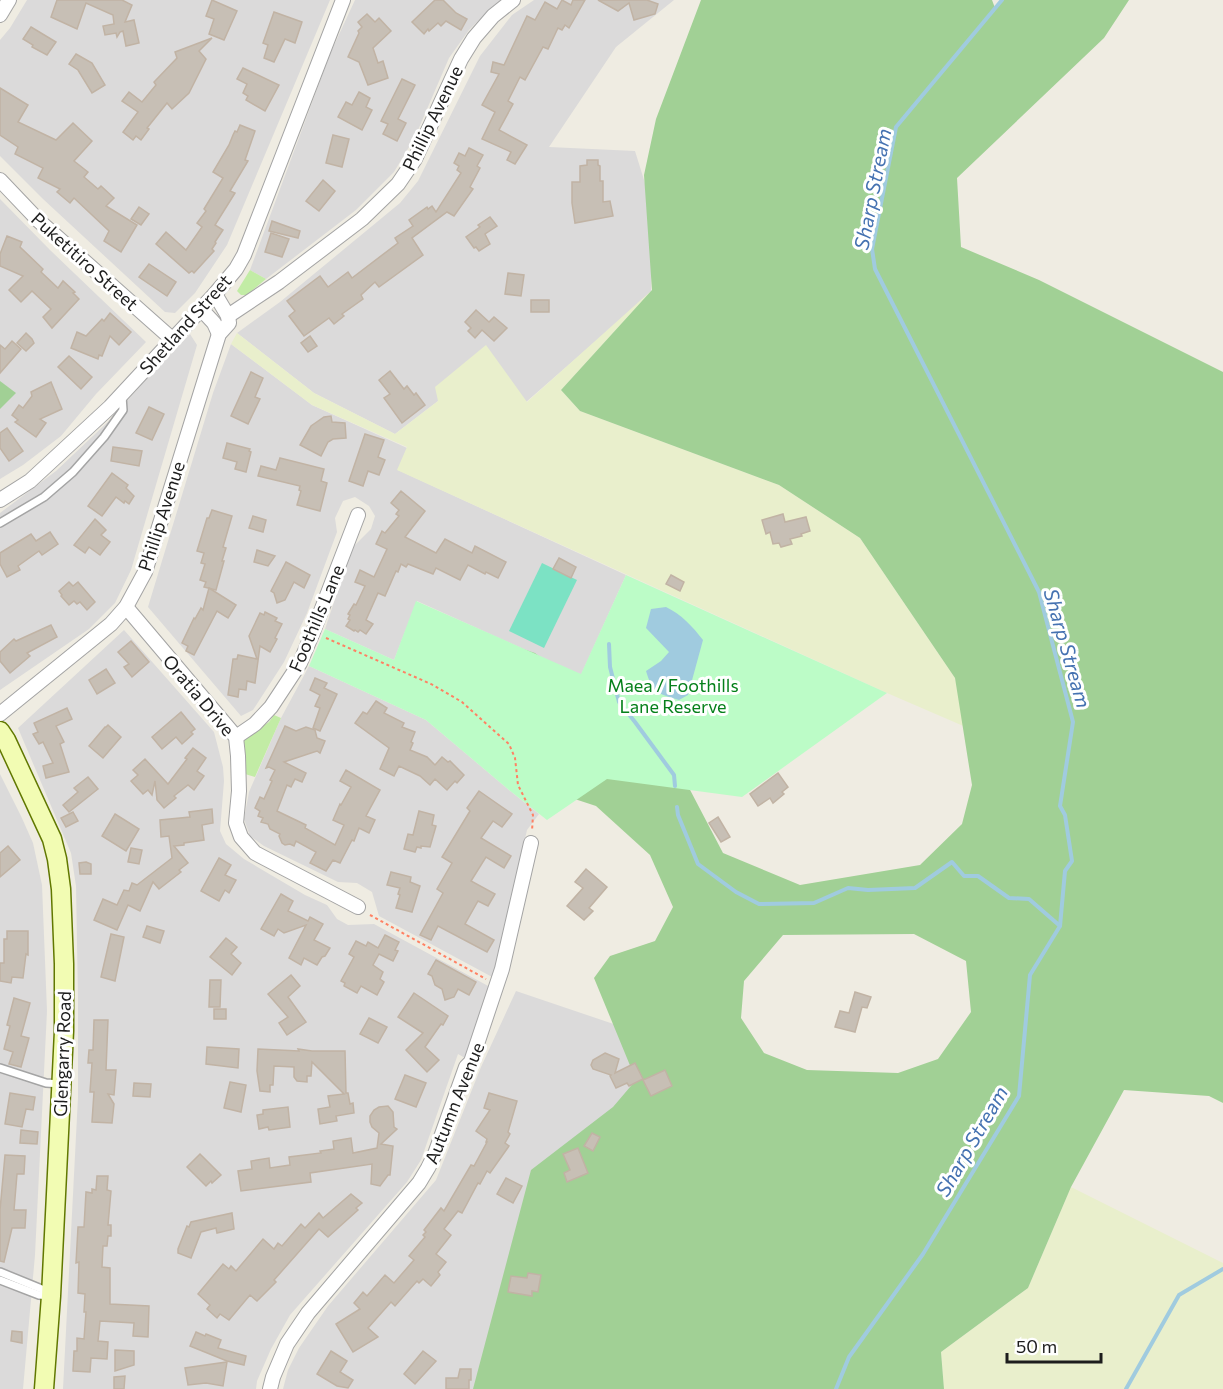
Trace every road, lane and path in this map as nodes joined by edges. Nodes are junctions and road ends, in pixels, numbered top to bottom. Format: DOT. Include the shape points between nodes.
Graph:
graph roads {
  1 [pos="9,0"];
  2 [pos="343,0"];
  3 [pos="513,0"];
  4 [pos="0,15"];
  5 [pos="0,180"];
  6 [pos="215,294"];
  7 [pos="201,309"];
  8 [pos="228,316"];
  9 [pos="219,334"];
  10 [pos="172,339"];
  11 [pos="122,394"];
  12 [pos="0,500"];
  13 [pos="358,515"];
  14 [pos="0,523"];
  15 [pos="126,607"];
  16 [pos="320,635"];
  17 [pos="0,714"];
  18 [pos="0,730"];
  19 [pos="236,737"];
  20 [pos="531,843"];
  21 [pos="358,907"];
  22 [pos="370,915"];
  23 [pos="493,983"];
  24 [pos="0,1068"];
  25 [pos="61,1084"];
  26 [pos="0,1272"];
  27 [pos="0,1280"];
  28 [pos="51,1294"];
  29 [pos="45,1389"];
  30 [pos="270,1389"];
  1 -- 4 [label="street"];
  2 -- 6 [label="street, Shetland Street" via="244,255"];
  3 -- 8 [label="street, Phillip Avenue" via="474,38 415,159 398,184 362,219"];
  5 -- 10 [label="street, Puketitiro Street" via="39,221"];
  6 -- 7 [label="street, Shetland Street"];
  6 -- 8 [label="street"];
  7 -- 9 [label="street"];
  7 -- 10 [label="street, Shetland Street"];
  8 -- 9 [label="street, Phillip Avenue" via="229,323"];
  9 -- 15 [label="street, Phillip Avenue" via="145,572"];
  10 -- 11 [label="street, Shetland Street"];
  11 -- 12 [label="street, Shetland Street" via="30,481"];
  11 -- 14 [label="lane" via="123,410 73,472 44,497"];
  13 -- 19 [label="street, Foothills Lane" via="300,663 271,707"];
  15 -- 17 [label="street, Phillip Avenue" via="111,624"];
  15 -- 19 [label="street, Oratia Drive"];
  16 -- 20 [label="path" via="431,684 462,702 509,744 518,785 533,815"];
  18 -- 25 [label="main road, Glengarry Road" via="42,815 57,859 64,964"];
  19 -- 21 [label="street, Oratia Drive" via="236,823 241,837 255,853"];
  20 -- 30 [label="street, Autumn Avenue" via="497,985 435,1154 419,1182 308,1313 287,1344"];
  22 -- 23 [label="path"];
  24 -- 25 [label="lane"];
  25 -- 28 [label="main road, Glengarry Road"];
  26 -- 28 [label="lane"];
  27 -- 28 [label="lane" via="39,1295"];
  28 -- 29 [label="main road, Glengarry Road"];
}
